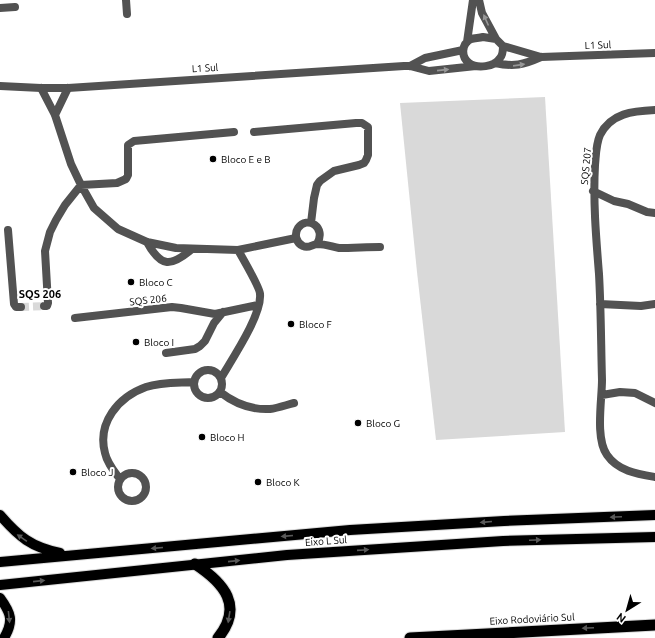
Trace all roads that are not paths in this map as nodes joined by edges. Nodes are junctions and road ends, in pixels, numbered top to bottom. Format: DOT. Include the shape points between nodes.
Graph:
graph roads {
  1 [pos="126,0"];
  2 [pos="473,0"];
  3 [pos="479,0"];
  4 [pos="14,7"];
  5 [pos="0,8"];
  6 [pos="127,14"];
  7 [pos="496,39"];
  8 [pos="467,42"];
  9 [pos="503,46"];
  10 [pos="463,50"];
  11 [pos="655,53"];
  12 [pos="541,57"];
  13 [pos="495,63"];
  14 [pos="410,66"];
  15 [pos="476,66"];
  16 [pos="0,86"];
  17 [pos="41,88"];
  18 [pos="68,88"];
  19 [pos="655,110"];
  20 [pos="55,115"];
  21 [pos="234,132"];
  22 [pos="254,132"];
  23 [pos="81,185"];
  24 [pos="593,191"];
  25 [pos="655,213"];
  26 [pos="311,223"];
  27 [pos="8,230"];
  28 [pos="296,238"];
  29 [pos="148,242"];
  30 [pos="317,244"];
  31 [pos="380,247"];
  32 [pos="192,249"];
  33 [pos="238,250"];
  34 [pos="600,304"];
  35 [pos="655,304"];
  36 [pos="258,305"];
  37 [pos="44,306"];
  38 [pos="21,307"];
  39 [pos="223,312"];
  40 [pos="75,318"];
  41 [pos="166,354"];
  42 [pos="221,378"];
  43 [pos="194,382"];
  44 [pos="220,392"];
  45 [pos="602,395"];
  46 [pos="294,403"];
  47 [pos="655,403"];
  48 [pos="655,476"];
  49 [pos="120,479"];
  50 [pos="0,515"];
  51 [pos="655,515"];
  52 [pos="655,537"];
  53 [pos="72,556"];
  54 [pos="0,562"];
  55 [pos="195,564"];
  56 [pos="0,586"];
  57 [pos="0,598"];
  58 [pos="655,625"];
  59 [pos="4,638"];
  60 [pos="218,638"];
  61 [pos="410,638"];
  1 -- 6 [label="street"];
  2 -- 8 [label="street"];
  7 -- 3 [label="street, one-way" via="482,13"];
  4 -- 5 [label="street"];
  7 -- 8 [label="street" via="483,37"];
  7 -- 9 [label="street"];
  8 -- 10 [label="street"];
  9 -- 12 [label="street, L1 Sul"];
  9 -- 13 [label="street" via="502,55"];
  10 -- 14 [label="street, L1 Sul" via="425,58"];
  10 -- 15 [label="street" via="466,60"];
  11 -- 12 [label="street, L1 Sul"];
  13 -- 12 [label="street, L1 Sul, one-way" via="510,66 526,64"];
  13 -- 15 [label="street"];
  14 -- 15 [label="street, L1 Sul, one-way" via="429,71"];
  14 -- 18 [label="street, L1 Sul"];
  16 -- 17 [label="street, L1 Sul"];
  17 -- 18 [label="street, L1 Sul"];
  17 -- 20 [label="street"];
  18 -- 20 [label="street"];
  19 -- 24 [label="street, SQS 207" via="616,117 605,128 597,146"];
  20 -- 23 [label="street" via="71,164"];
  21 -- 23 [label="street" via="134,141 128,145 128,175 124,181"];
  22 -- 26 [label="street" via="362,123 368,127 368,155 364,163 334,171 320,181 314,198"];
  23 -- 29 [label="street" via="94,208 118,229"];
  23 -- 37 [label="street" via="50,232 45,251 48,303"];
  24 -- 25 [label="street, SQS 207" via="614,201"];
  24 -- 34 [label="street, SQS 207"];
  26 -- 28 [label="street" via="299,226"];
  26 -- 30 [label="street" via="317,226 320,232"];
  27 -- 38 [label="street" via="14,304"];
  28 -- 30 [label="street" via="299,244 305,247"];
  28 -- 33 [label="street"];
  29 -- 32 [label="street"];
  29 -- 32 [label="street" via="156,256 168,262 175,262"];
  30 -- 31 [label="street" via="347,248"];
  32 -- 33 [label="street"];
  33 -- 36 [label="street" via="260,293"];
  34 -- 35 [label="street"];
  34 -- 45 [label="street, SQS 207"];
  36 -- 39 [label="street, SQS 206"];
  36 -- 42 [label="street" via="250,328"];
  39 -- 40 [label="street, SQS 206" via="215,314 172,307"];
  39 -- 41 [label="street" via="200,346"];
  42 -- 43 [label="street" via="216,372 202,371"];
  42 -- 44 [label="street"];
  43 -- 44 [label="street" via="200,395 207,398"];
  43 -- 49 [label="street" via="147,387 134,392 111,412 103,431 105,453 108,463"];
  44 -- 46 [label="street" via="232,401 255,408 270,409"];
  45 -- 47 [label="street" via="635,393"];
  45 -- 48 [label="street, SQS 207" via="600,440 607,455 618,466 631,472"];
  53 -- 50 [label="main road, one-way" via="48,551 29,542 13,531"];
  51 -- 53 [label="main road, Eixo L Sul, one-way" via="350,530"];
  55 -- 52 [label="main road, Eixo L Sul, one-way" via="503,541"];
  53 -- 54 [label="main road, Eixo L Sul"];
  56 -- 55 [label="main road, Eixo L Sul, one-way"];
  55 -- 60 [label="highway, one-way" via="218,582 230,604 227,627"];
  57 -- 59 [label="main road, one-way" via="11,615 10,626"];
  58 -- 61 [label="highway, Eixo Rodoviário Sul, one-way"];
}
